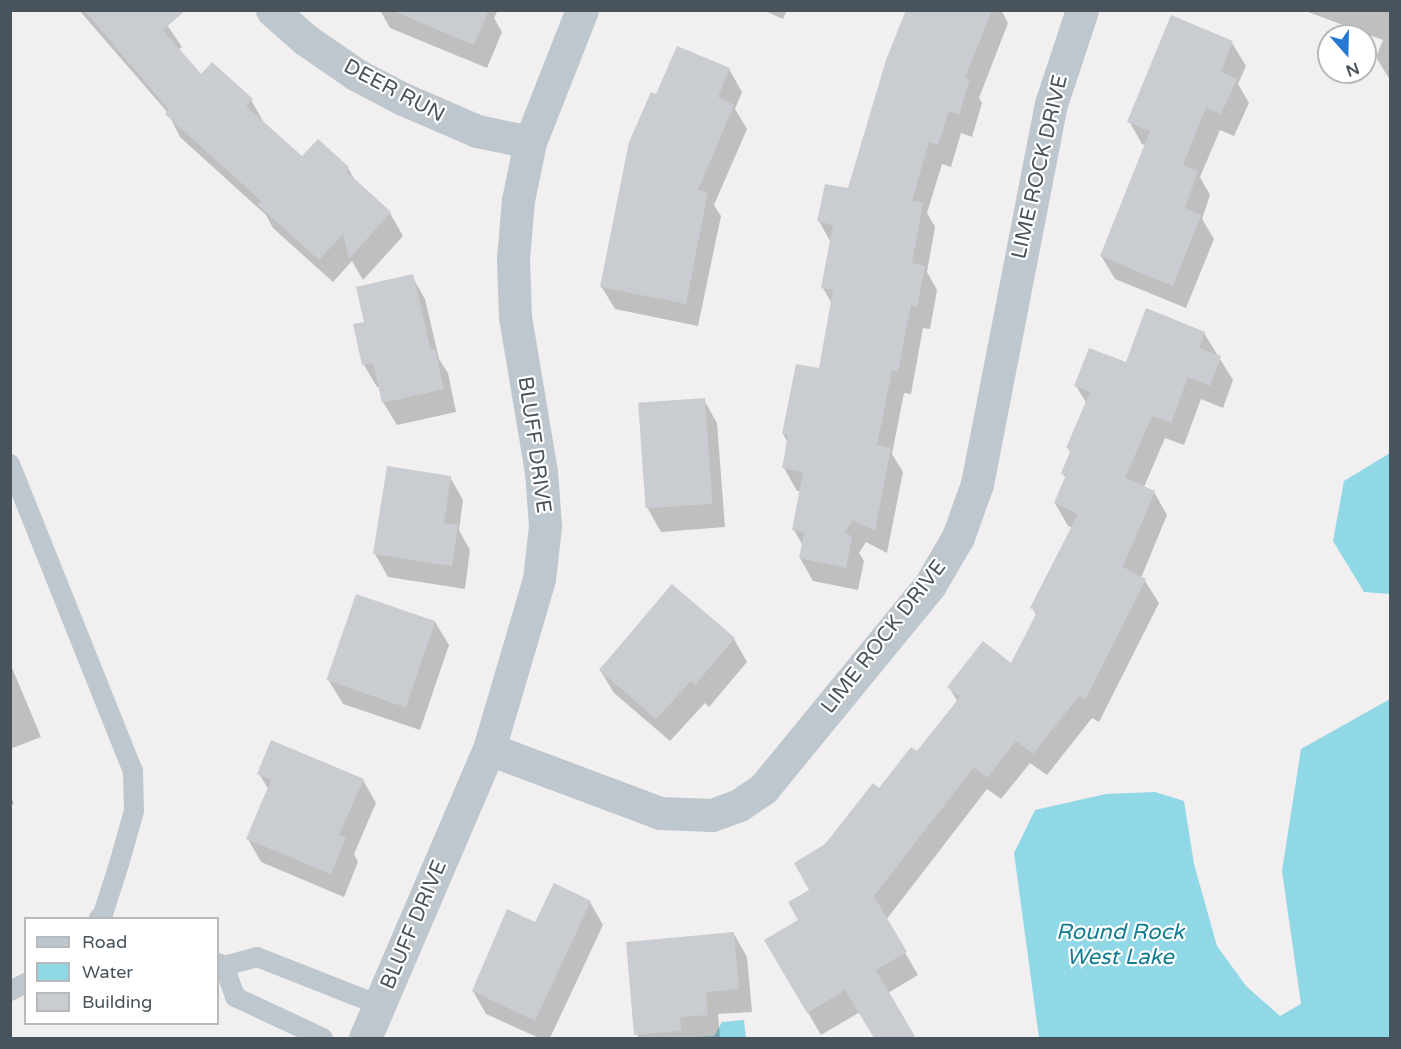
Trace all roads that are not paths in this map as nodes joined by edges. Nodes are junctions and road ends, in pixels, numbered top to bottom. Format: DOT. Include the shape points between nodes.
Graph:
graph roads {
  1 [pos="272,10"];
  2 [pos="582,10"];
  3 [pos="1082,10"];
  4 [pos="530,142"];
  5 [pos="10,464"];
  6 [pos="489,749"];
  7 [pos="105,917"];
  8 [pos="221,965"];
  9 [pos="24,984"];
  10 [pos="10,991"];
  11 [pos="380,1005"];
  12 [pos="323,1038"];
  13 [pos="365,1038"];
  1 -- 4 [label="street, DEER RUN" via="306,40 357,75 403,99 477,130"];
  2 -- 4 [label="street, BLUFF DRIVE"];
  3 -- 6 [label="street, LIME ROCK DRIVE" via="1051,104 977,484 958,537 930,585 763,789 739,805 712,815 660,813"];
  4 -- 6 [label="street, BLUFF DRIVE" via="518,201 514,294 541,472 545,526 539,579"];
  5 -- 7 [label="lane" via="133,771 134,811"];
  6 -- 11 [label="street, BLUFF DRIVE"];
  8 -- 11 [label="lane" via="257,957"];
  8 -- 12 [label="lane" via="235,997"];
  9 -- 10 [label="lane"];
  11 -- 13 [label="street, BLUFF DRIVE"];
}
